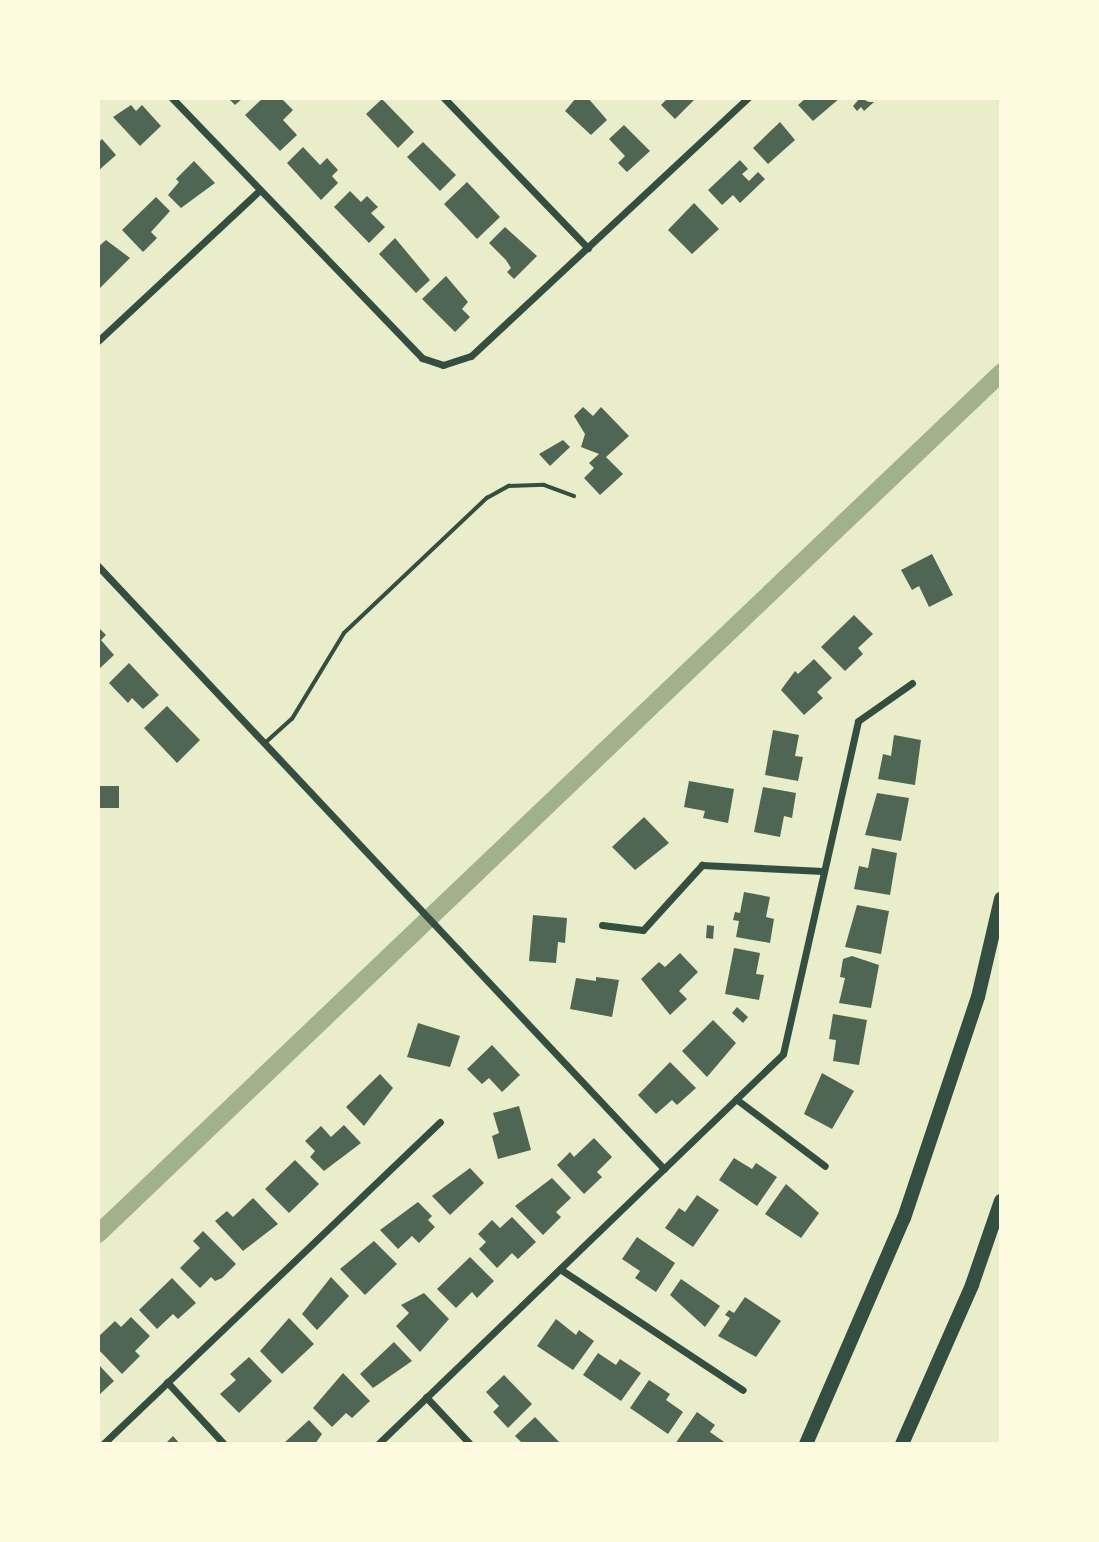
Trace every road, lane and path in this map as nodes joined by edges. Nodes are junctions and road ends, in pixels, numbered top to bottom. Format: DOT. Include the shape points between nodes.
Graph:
graph roads {
  1 [pos="172,98"];
  2 [pos="444,98"];
  3 [pos="748,98"];
  4 [pos="260,190"];
  5 [pos="588,248"];
  6 [pos="98,341"];
  7 [pos="575,496"];
  8 [pos="98,566"];
  9 [pos="912,683"];
  10 [pos="265,743"];
  11 [pos="823,870"];
  12 [pos="1001,899"];
  13 [pos="603,925"];
  14 [pos="736,1099"];
  15 [pos="440,1122"];
  16 [pos="825,1166"];
  17 [pos="664,1169"];
  18 [pos="1001,1201"];
  19 [pos="560,1269"];
  20 [pos="167,1382"];
  21 [pos="743,1390"];
  22 [pos="426,1397"];
  23 [pos="103,1444"];
  24 [pos="224,1444"];
  25 [pos="378,1444"];
  26 [pos="470,1444"];
  27 [pos="807,1444"];
  28 [pos="902,1444"];
  1 -- 4 [label="street"];
  2 -- 5 [label="street"];
  3 -- 5 [label="street"];
  4 -- 5 [label="street" via="422,358 443,365 471,356"];
  4 -- 6 [label="street"];
  7 -- 10 [label="lane" via="544,485 509,486 486,498 344,633 292,719"];
  8 -- 10 [label="street"];
  9 -- 11 [label="street" via="858,721"];
  10 -- 17 [label="street"];
  11 -- 13 [label="street" via="702,865 643,930"];
  11 -- 14 [label="street" via="783,1054"];
  12 -- 27 [label="highway" via="978,997 904,1218"];
  14 -- 16 [label="street"];
  14 -- 17 [label="street"];
  15 -- 20 [label="street"];
  17 -- 19 [label="street"];
  18 -- 28 [label="highway" via="972,1285"];
  19 -- 21 [label="street"];
  19 -- 22 [label="street"];
  20 -- 23 [label="street"];
  20 -- 24 [label="street"];
  22 -- 25 [label="street"];
  22 -- 26 [label="street"];
}
